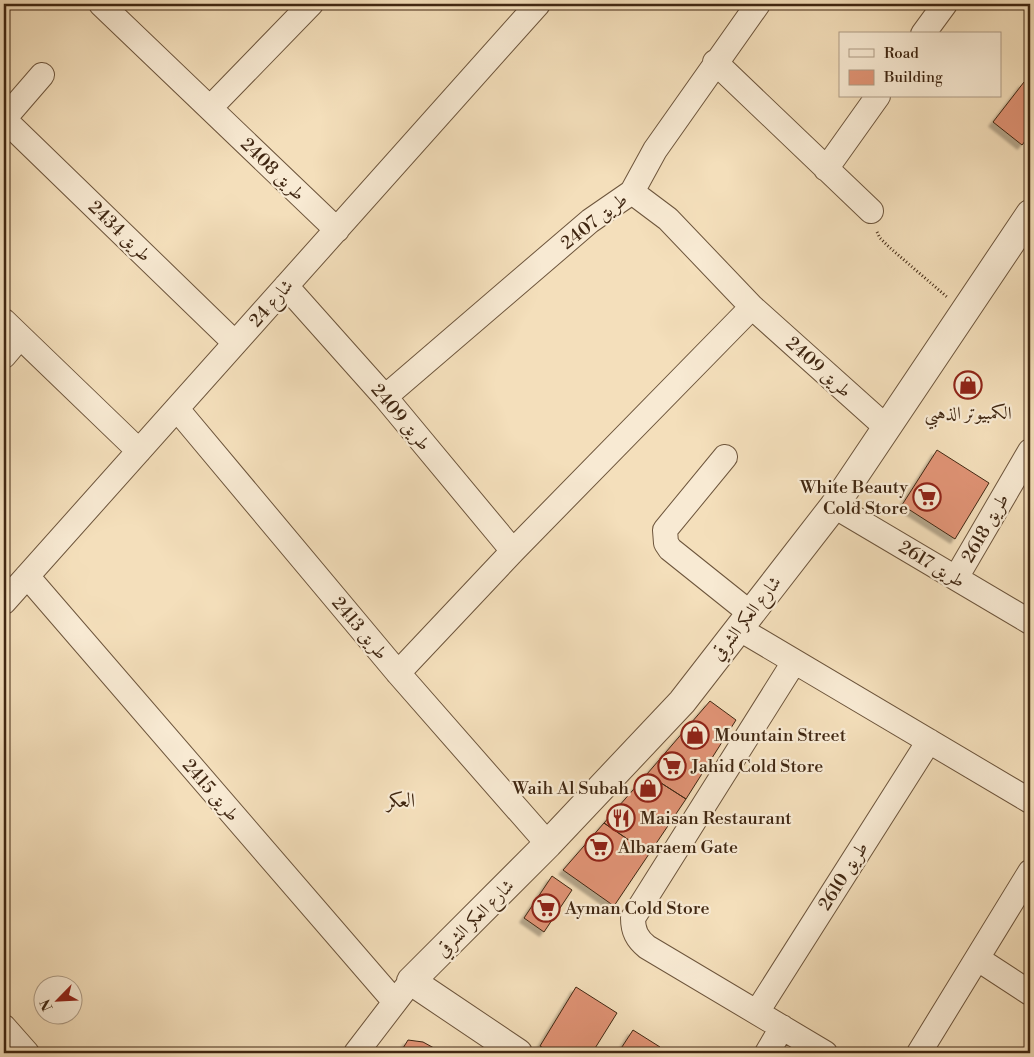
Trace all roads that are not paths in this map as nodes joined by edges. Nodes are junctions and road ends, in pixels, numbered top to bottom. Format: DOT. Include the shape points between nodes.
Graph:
graph roads {
  1 [pos="311,4"];
  2 [pos="538,4"];
  3 [pos="758,4"];
  4 [pos="945,4"];
  5 [pos="112,8"];
  6 [pos="924,32"];
  7 [pos="715,62"];
  8 [pos="42,75"];
  9 [pos="877,98"];
  10 [pos="210,108"];
  11 [pos="4,119"];
  12 [pos="826,169"];
  13 [pos="632,192"];
  14 [pos="870,211"];
  15 [pos="1030,214"];
  16 [pos="337,230"];
  17 [pos="286,286"];
  18 [pos="752,307"];
  19 [pos="12,329"];
  20 [pos="236,344"];
  21 [pos="4,356"];
  22 [pos="385,397"];
  23 [pos="177,409"];
  24 [pos="887,428"];
  25 [pos="139,451"];
  26 [pos="1030,452"];
  27 [pos="725,457"];
  28 [pos="834,506"];
  29 [pos="513,551"];
  30 [pos="27,576"];
  31 [pos="956,578"];
  32 [pos="4,602"];
  33 [pos="744,620"];
  34 [pos="1030,622"];
  35 [pos="794,662"];
  36 [pos="398,673"];
  37 [pos="930,741"];
  38 [pos="1030,801"];
  39 [pos="548,844"];
  40 [pos="1030,872"];
  41 [pos="978,959"];
  42 [pos="412,981"];
  43 [pos="1030,993"];
  44 [pos="395,1002"];
  45 [pos="757,1012"];
  46 [pos="4,1027"];
  47 [pos="782,1027"];
  48 [pos="26,1053"];
  49 [pos="356,1053"];
  50 [pos="518,1053"];
  51 [pos="767,1053"];
  52 [pos="825,1053"];
  53 [pos="919,1053"];
  1 -- 10 [label="street"];
  2 -- 16 [label="street, شارع 24"];
  3 -- 7 [label="street, طريق 2407"];
  4 -- 6 [label="street"];
  5 -- 10 [label="street, طريق 2408"];
  7 -- 12 [label="street"];
  7 -- 13 [label="street, طريق 2407" via="654,150"];
  8 -- 11 [label="street, طريق 2434"];
  9 -- 12 [label="street"];
  10 -- 16 [label="street, طريق 2408"];
  11 -- 20 [label="street, طريق 2434"];
  12 -- 14 [label="street"];
  13 -- 18 [label="street, طريق 2409" via="668,219"];
  13 -- 22 [label="street, طريق 2407" via="590,221"];
  15 -- 24 [label="street, شارع العكر الشرقي"];
  16 -- 17 [label="street, شارع 24"];
  17 -- 20 [label="street, شارع 24"];
  17 -- 22 [label="street, طريق 2409"];
  18 -- 24 [label="street, طريق 2409"];
  18 -- 29 [label="street"];
  19 -- 21 [label="street"];
  19 -- 25 [label="street"];
  20 -- 23 [label="street, شارع 24"];
  22 -- 29 [label="street, طريق 2409"];
  23 -- 25 [label="street, شارع 24"];
  23 -- 36 [label="street, طريق 2413"];
  24 -- 28 [label="street, شارع العكر الشرقي"];
  25 -- 30 [label="street, شارع 24"];
  26 -- 31 [label="street, طريق 2618"];
  27 -- 33 [label="street" via="665,530 664,536 670,549"];
  28 -- 31 [label="street, طريق 2617"];
  28 -- 33 [label="street, شارع العكر الشرقي"];
  29 -- 36 [label="street"];
  30 -- 32 [label="street, شارع 24"];
  30 -- 44 [label="street, طريق 2415"];
  31 -- 34 [label="street, طريق 2617"];
  33 -- 35 [label="street"];
  33 -- 39 [label="street, شارع العكر الشرقي" via="682,702"];
  35 -- 37 [label="street"];
  35 -- 45 [label="street" via="633,918 636,934 647,947"];
  36 -- 39 [label="street, طريق 2413"];
  37 -- 38 [label="street"];
  37 -- 45 [label="street, طريق 2610"];
  39 -- 42 [label="street, شارع العكر الشرقي"];
  40 -- 41 [label="street"];
  41 -- 43 [label="street"];
  41 -- 53 [label="street"];
  42 -- 44 [label="street"];
  42 -- 50 [label="street"];
  44 -- 49 [label="street"];
  45 -- 47 [label="street"];
  46 -- 48 [label="street"];
  47 -- 51 [label="street"];
  47 -- 52 [label="street"];
}
